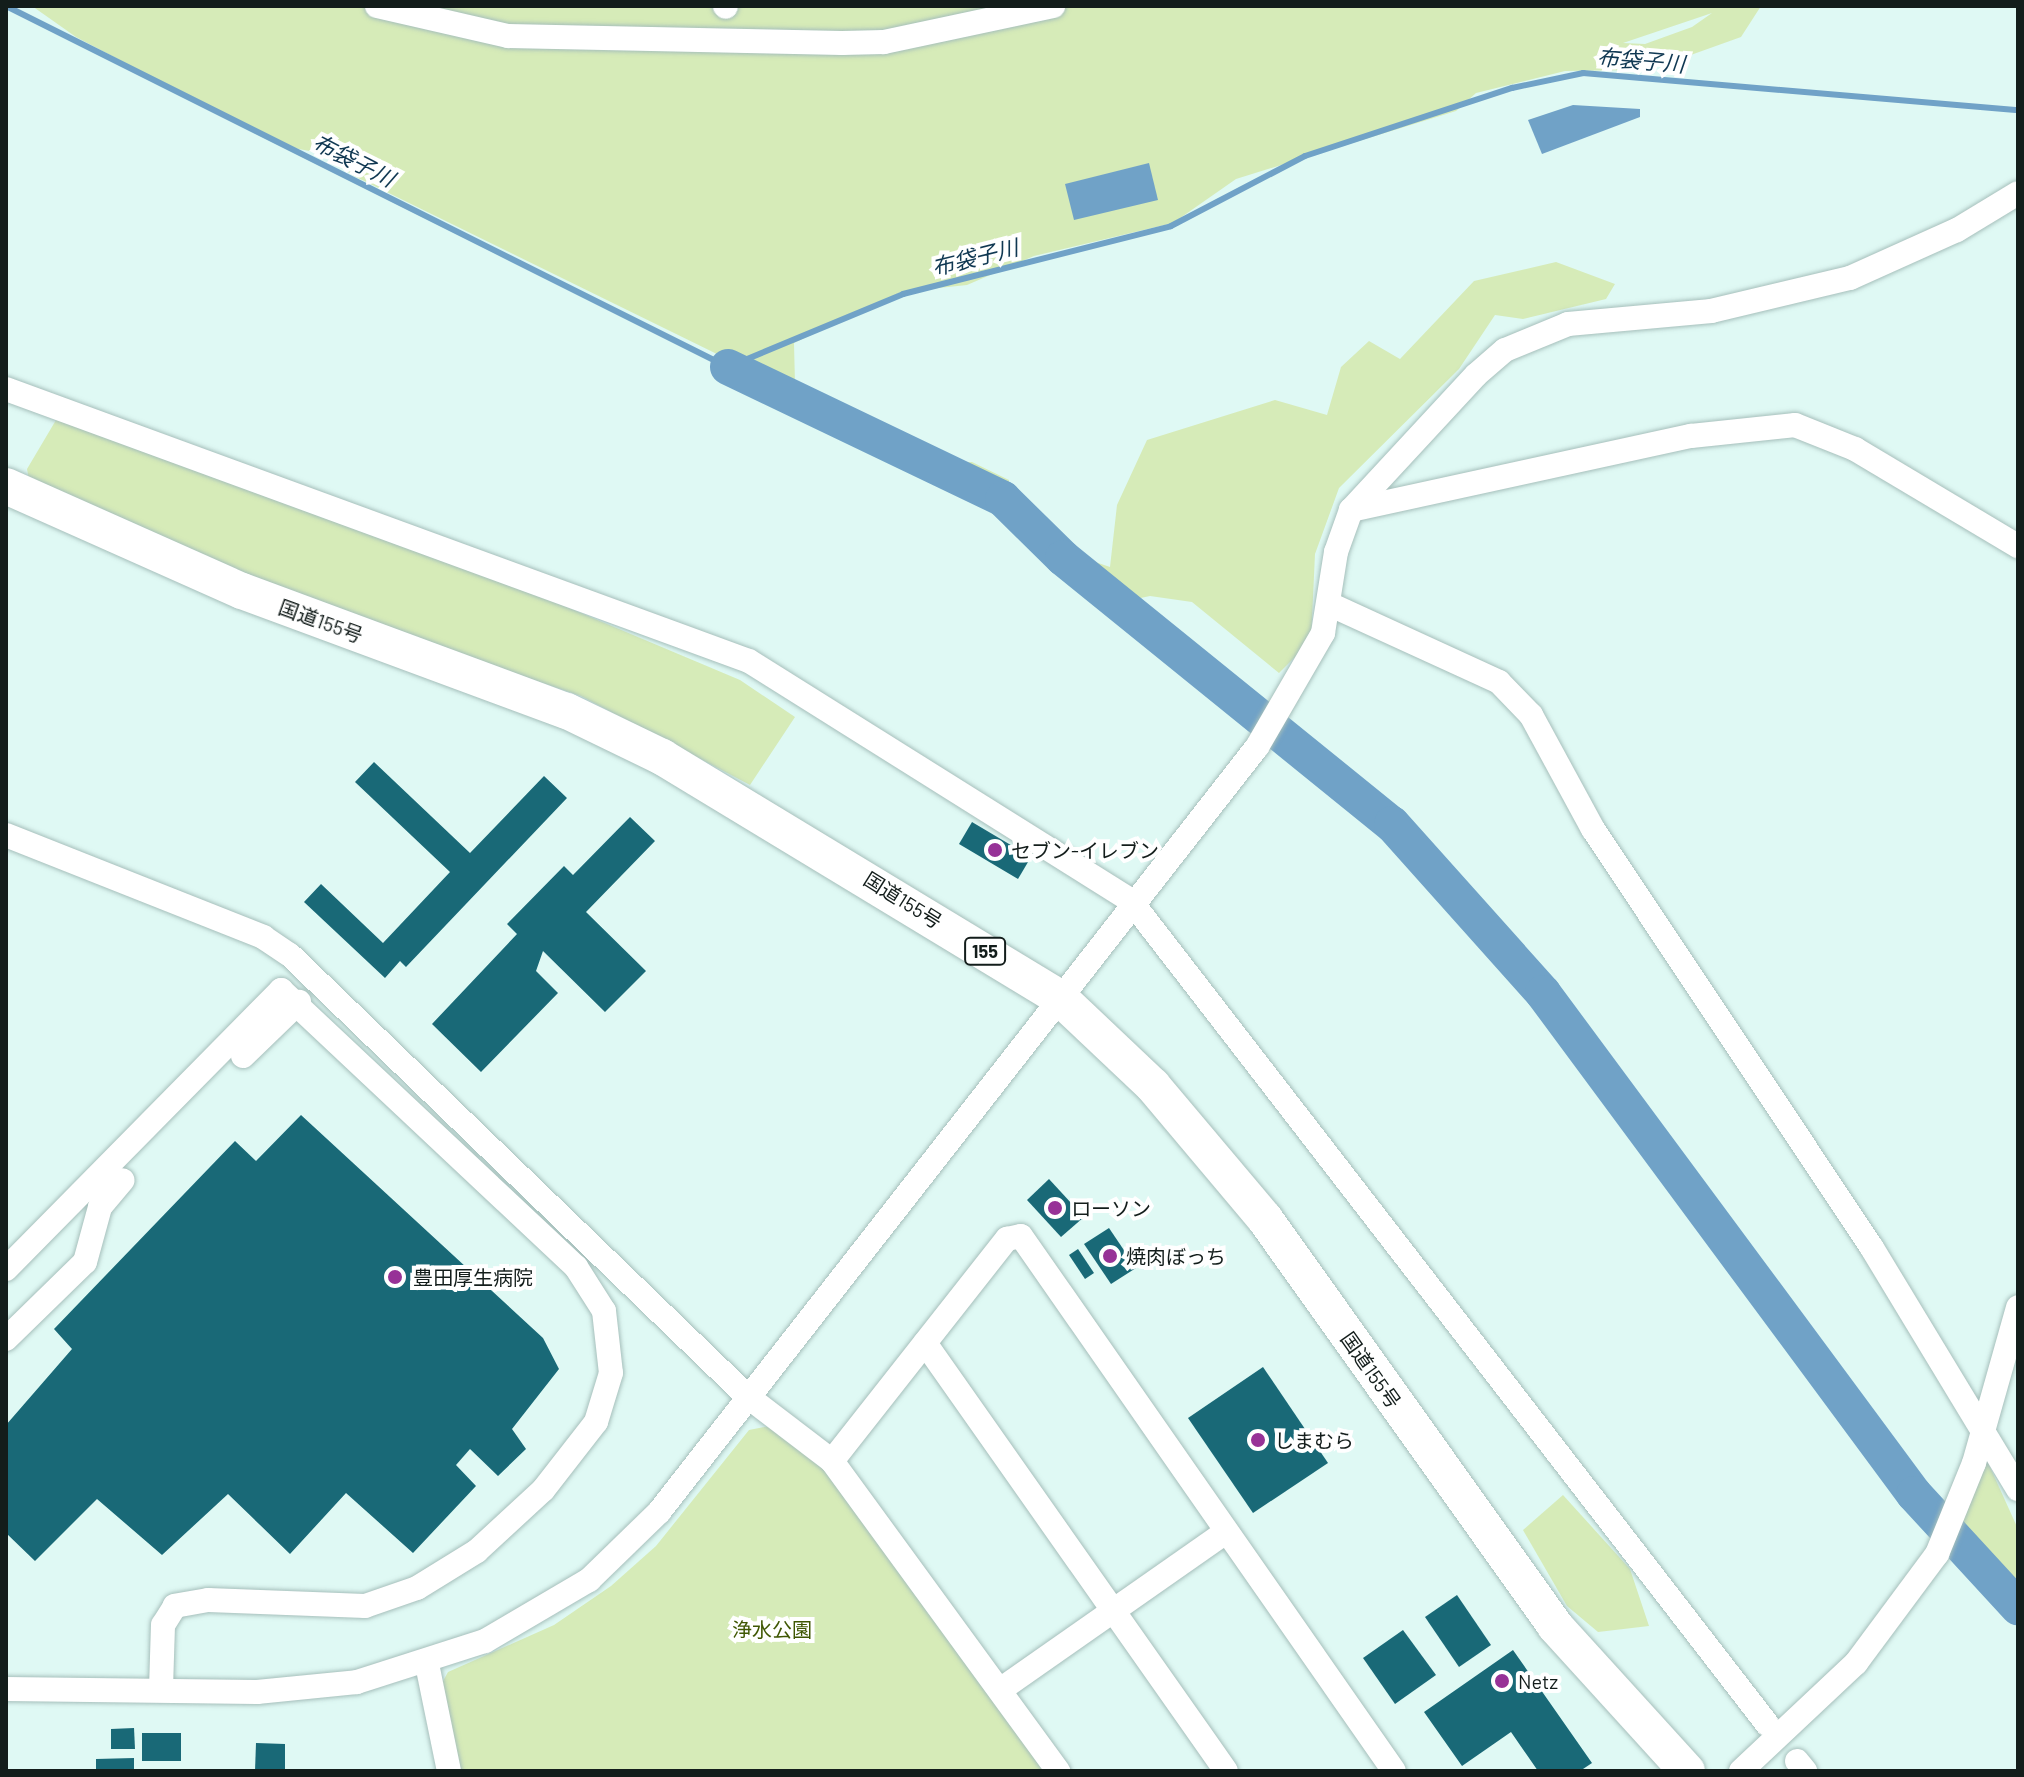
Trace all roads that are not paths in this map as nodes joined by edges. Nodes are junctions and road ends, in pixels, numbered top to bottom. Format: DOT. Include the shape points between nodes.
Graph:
graph roads {
  1 [pos="377,6"];
  2 [pos="1053,6"];
  3 [pos="2018,193"];
  4 [pos="6,389"];
  5 [pos="6,486"];
  6 [pos="1351,510"];
  7 [pos="2018,546"];
  8 [pos="1329,604"];
  9 [pos="6,835"];
  10 [pos="1131,901"];
  11 [pos="1059,997"];
  12 [pos="299,1002"];
  13 [pos="6,1269"];
  14 [pos="2018,1307"];
  15 [pos="6,1339"];
  16 [pos="925,1343"];
  17 [pos="747,1396"];
  18 [pos="1984,1432"];
  19 [pos="832,1461"];
  20 [pos="2018,1489"];
  21 [pos="1226,1532"];
  22 [pos="1112,1612"];
  23 [pos="427,1664"];
  24 [pos="161,1688"];
  25 [pos="6,1689"];
  26 [pos="1000,1690"];
  27 [pos="1767,1724"];
  28 [pos="449,1771"];
  29 [pos="1058,1771"];
  30 [pos="1226,1771"];
  31 [pos="1394,1771"];
  32 [pos="1687,1771"];
  33 [pos="1741,1771"];
  1 -- 2 [label="street" via="508,36 842,43 884,42"];
  3 -- 6 [label="street" via="1957,230 1789,298 1598,318 1540,332 1476,375"];
  4 -- 10 [label="street" via="749,661"];
  5 -- 11 [label="highway, 国道155号 / 155" via="213,580 567,711 649,750"];
  6 -- 7 [label="street" via="1691,436 1795,425 1855,449"];
  6 -- 8 [label="street"];
  8 -- 10 [label="street" via="1319,643 1282,708"];
  8 -- 18 [label="street" via="1499,682 1531,715 1593,829 1872,1248"];
  9 -- 17 [label="street" via="263,937 290,955"];
  10 -- 11 [label="street"];
  10 -- 27 [label="street"];
  11 -- 17 [label="street"];
  11 -- 32 [label="highway, 国道155号 / 155" via="1153,1086 1265,1219 1555,1626"];
  12 -- 13 [label="street" via="281,990 266,1000 215,1063"];
  12 -- 15 [label="street" via="103,1200 85,1262"];
  12 -- 24 [label="street" via="576,1267 604,1311 611,1373 603,1407 578,1450 519,1514 457,1565 365,1606 208,1600 175,1606 163,1625"];
  14 -- 18 [label="street"];
  16 -- 19 [label="street"];
  16 -- 21 [label="street" via="1007,1239 1021,1236"];
  16 -- 22 [label="street"];
  17 -- 19 [label="street"];
  17 -- 23 [label="street" via="659,1512 589,1580 537,1616"];
  18 -- 20 [label="street"];
  18 -- 33 [label="street" via="1937,1554 1856,1663"];
  19 -- 26 [label="street"];
  21 -- 22 [label="street"];
  21 -- 31 [label="street"];
  22 -- 26 [label="street"];
  22 -- 30 [label="street"];
  23 -- 24 [label="street" via="307,1690"];
  23 -- 28 [label="street"];
  24 -- 25 [label="street"];
  26 -- 29 [label="street"];
}
